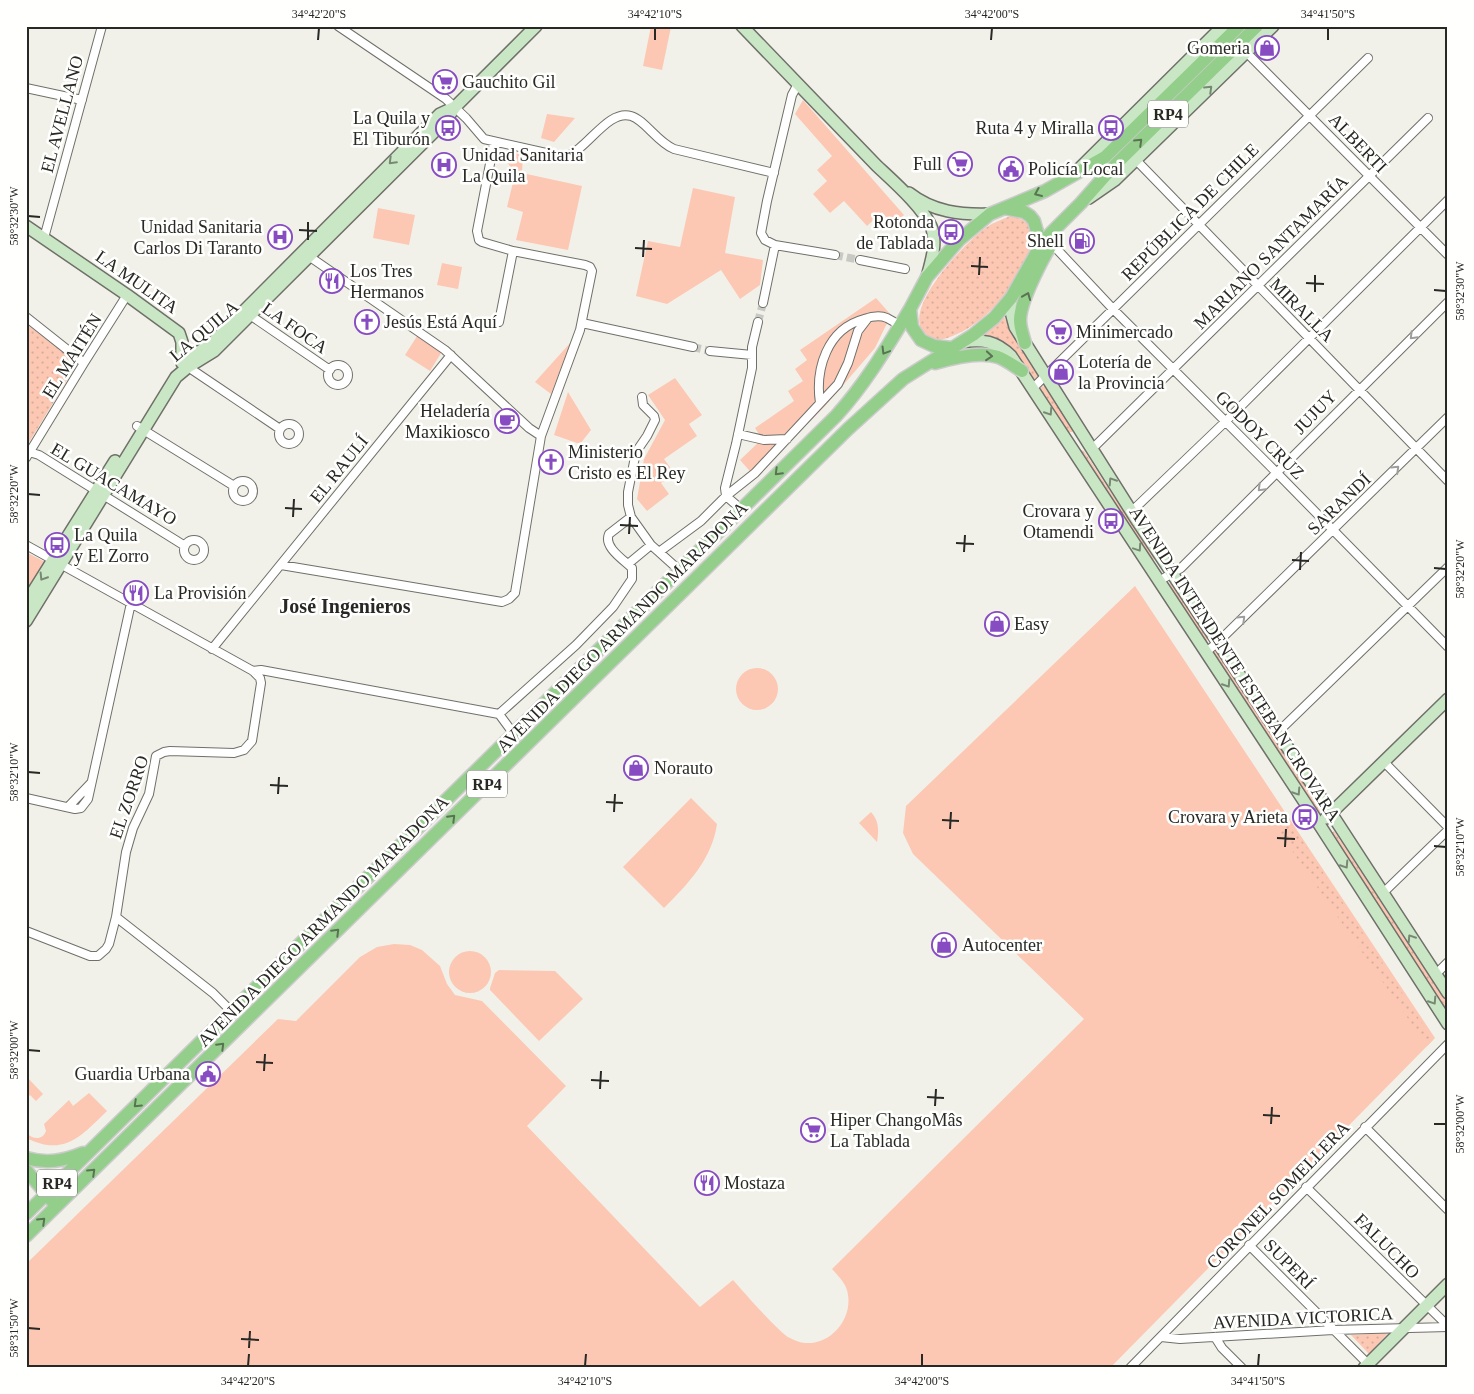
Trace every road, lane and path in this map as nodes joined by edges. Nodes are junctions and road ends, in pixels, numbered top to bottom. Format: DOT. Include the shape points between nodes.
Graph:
graph roads {
  1 [pos="102,26"];
  2 [pos="338,26"];
  3 [pos="536,26"];
  4 [pos="742,26"];
  5 [pos="1223,26"];
  6 [pos="1239,26"];
  7 [pos="1257,26"];
  8 [pos="1273,26"];
  9 [pos="1246,52"];
  10 [pos="1368,58"];
  11 [pos="798,84"];
  12 [pos="26,88"];
  13 [pos="82,100"];
  14 [pos="455,107"];
  15 [pos="1309,115"];
  16 [pos="1428,118"];
  17 [pos="494,143"];
  18 [pos="1136,160"];
  19 [pos="774,173"];
  20 [pos="1072,176"];
  21 [pos="1368,176"];
  22 [pos="891,179"];
  23 [pos="1448,200"];
  24 [pos="1079,205"];
  25 [pos="1004,208"];
  26 [pos="990,214"];
  27 [pos="26,226"];
  28 [pos="1198,226"];
  29 [pos="1420,226"];
  30 [pos="44,238"];
  31 [pos="1052,244"];
  32 [pos="775,245"];
  33 [pos="1038,250"];
  34 [pos="513,251"];
  35 [pos="306,254"];
  36 [pos="835,255"];
  37 [pos="1448,255"];
  38 [pos="860,260"];
  39 [pos="905,269"];
  40 [pos="926,277"];
  41 [pos="1257,286"];
  42 [pos="127,295"];
  43 [pos="1011,298"];
  44 [pos="1448,302"];
  45 [pos="763,303"];
  46 [pos="910,309"];
  47 [pos="1113,309"];
  48 [pos="247,313"];
  49 [pos="26,317"];
  50 [pos="868,318"];
  51 [pos="499,322"];
  52 [pos="758,322"];
  53 [pos="582,323"];
  54 [pos="900,326"];
  55 [pos="1308,338"];
  56 [pos="1025,343"];
  57 [pos="693,347"];
  58 [pos="952,350"];
  59 [pos="710,351"];
  60 [pos="752,354"];
  61 [pos="451,355"];
  62 [pos="84,363"];
  63 [pos="185,365"];
  64 [pos="330,370"];
  65 [pos="1174,370"];
  66 [pos="1022,371"];
  67 [pos="1046,375"];
  68 [pos="1033,388"];
  69 [pos="1358,390"];
  70 [pos="642,397"];
  71 [pos="820,403"];
  72 [pos="1448,417"];
  73 [pos="1226,421"];
  74 [pos="140,428"];
  75 [pos="280,429"];
  76 [pos="738,434"];
  77 [pos="541,436"];
  78 [pos="787,439"];
  79 [pos="1092,449"];
  80 [pos="1416,449"];
  81 [pos="28,454"];
  82 [pos="1277,473"];
  83 [pos="1448,481"];
  84 [pos="234,486"];
  85 [pos="100,492"];
  86 [pos="726,496"];
  87 [pos="741,509"];
  88 [pos="1132,511"];
  89 [pos="631,517"];
  90 [pos="1332,531"];
  91 [pos="26,544"];
  92 [pos="651,545"];
  93 [pos="185,546"];
  94 [pos="659,552"];
  95 [pos="58,562"];
  96 [pos="628,564"];
  97 [pos="280,565"];
  98 [pos="1448,567"];
  99 [pos="679,570"];
  100 [pos="1173,574"];
  101 [pos="1159,581"];
  102 [pos="131,603"];
  103 [pos="26,604"];
  104 [pos="1407,606"];
  105 [pos="26,621"];
  106 [pos="1217,643"];
  107 [pos="1448,647"];
  108 [pos="212,649"];
  109 [pos="1206,652"];
  110 [pos="253,671"];
  111 [pos="1448,699"];
  112 [pos="499,714"];
  113 [pos="513,733"];
  114 [pos="1277,733"];
  115 [pos="1384,762"];
  116 [pos="26,798"];
  117 [pos="1331,813"];
  118 [pos="1319,824"];
  119 [pos="1448,828"];
  120 [pos="1383,893"];
  121 [pos="116,917"];
  122 [pos="26,931"];
  123 [pos="1448,962"];
  124 [pos="1436,975"];
  125 [pos="1448,993"];
  126 [pos="231,1011"];
  127 [pos="1448,1024"];
  128 [pos="1448,1044"];
  129 [pos="1365,1127"];
  130 [pos="88,1151"];
  131 [pos="26,1158"];
  132 [pos="26,1170"];
  133 [pos="26,1182"];
  134 [pos="1306,1187"];
  135 [pos="46,1194"];
  136 [pos="57,1206"];
  137 [pos="1448,1210"];
  138 [pos="26,1214"];
  139 [pos="26,1236"];
  140 [pos="1249,1245"];
  141 [pos="1448,1284"];
  142 [pos="1426,1306"];
  143 [pos="1448,1327"];
  144 [pos="1403,1328"];
  145 [pos="1334,1330"];
  146 [pos="1161,1337"];
  147 [pos="1215,1337"];
  148 [pos="1368,1366"];
  149 [pos="1130,1368"];
  150 [pos="1242,1368"];
  1 -- 13 [label="street, EL AVELLANO"];
  2 -- 14 [label="street"];
  3 -- 14 [label="main road, LA QUILA"];
  4 -- 11 [label="main road"];
  5 -- 20 [label="main road"];
  6 -- 20 [label="main road, RP4" via="1105,157"];
  24 -- 7 [label="main road, RP4, one-way" via="1112,168"];
  8 -- 9 [label="main road"];
  9 -- 15 [label="street, ALBERTI"];
  18 -- 9 [label="main road, one-way"];
  10 -- 15 [label="street, REPÚBLICA DE CHILE"];
  11 -- 19 [label="street" via="792,95"];
  11 -- 22 [label="main road"];
  12 -- 13 [label="street"];
  13 -- 30 [label="street, EL AVELLANO"];
  14 -- 17 [label="street" via="484,139"];
  14 -- 35 [label="main road, LA QUILA" via="440,114"];
  15 -- 21 [label="street, ALBERTI"];
  15 -- 28 [label="street, REPÚBLICA DE CHILE"];
  16 -- 21 [label="street, MARIANO SANTAMARÍA"];
  17 -- 19 [label="street" via="564,157 575,153 613,118 622,114 637,119 661,142 674,149"];
  17 -- 34 [label="street" via="477,236 482,242"];
  18 -- 24 [label="main road" via="1115,180"];
  18 -- 28 [label="street, MIRALLA"];
  19 -- 32 [label="street" via="761,229 766,240"];
  20 -- 25 [label="main road, RP4, one-way"];
  21 -- 29 [label="street, ALBERTI"];
  21 -- 41 [label="street, MARIANO SANTAMARÍA"];
  22 -- 26 [label="main road" via="928,205 956,213"];
  22 -- 40 [label="main road" via="926,218 932,231 933,250"];
  23 -- 29 [label="street"];
  24 -- 31 [label="main road"];
  24 -- 33 [label="main road, RP4"];
  25 -- 26 [label="main road, RP4"];
  25 -- 33 [label="main road" via="1024,212 1034,221"];
  26 -- 40 [label="main road, RP4" via="960,240"];
  27 -- 30 [label="main road, LA MULITA"];
  28 -- 41 [label="street, MIRALLA"];
  28 -- 47 [label="street, REPÚBLICA DE CHILE"];
  29 -- 37 [label="street, ALBERTI"];
  29 -- 55 [label="street"];
  30 -- 42 [label="main road, LA MULITA"];
  31 -- 47 [label="street, GODOY CRUZ"];
  56 -- 31 [label="main road, one-way" via="1020,315 1040,264"];
  32 -- 36 [label="street"];
  32 -- 45 [label="street"];
  33 -- 43 [label="main road, RP4"];
  34 -- 51 [label="street"];
  34 -- 53 [label="street" via="590,267 592,276"];
  35 -- 48 [label="main road, LA QUILA"];
  35 -- 61 [label="street"];
  38 -- 39 [label="street"];
  40 -- 46 [label="main road, RP4"];
  41 -- 55 [label="street, MIRALLA"];
  41 -- 65 [label="street, MARIANO SANTAMARÍA"];
  42 -- 62 [label="street, EL MAITÉN"];
  42 -- 63 [label="main road, LA MULITA" via="178,333"];
  43 -- 56 [label="main road, AVENIDA INTENDENTE ESTEBAN CROVARA" via="1012,319"];
  43 -- 58 [label="main road, RP4" via="994,318"];
  44 -- 69 [label="street, JUJUY, one-way"];
  46 -- 54 [label="main road, AVENIDA DIEGO ARMANDO MARADONA / RP4"];
  46 -- 58 [label="main road" via="912,327 921,340"];
  47 -- 65 [label="street, GODOY CRUZ"];
  47 -- 67 [label="street, REPÚBLICA DE CHILE"];
  48 -- 63 [label="main road, LA QUILA" via="209,355"];
  48 -- 64 [label="street, LA FOCA"];
  49 -- 62 [label="street"];
  50 -- 54 [label="street" via="882,317"];
  50 -- 71 [label="street" via="858,331 840,381"];
  50 -- 71 [label="street" via="844,327 828,347 819,375"];
  52 -- 60 [label="street"];
  53 -- 57 [label="street"];
  53 -- 77 [label="street"];
  54 -- 87 [label="main road, AVENIDA DIEGO ARMANDO MARADONA / RP4, one-way" via="852,398"];
  55 -- 69 [label="street, MIRALLA"];
  55 -- 73 [label="street"];
  56 -- 67 [label="main road, AVENIDA INTENDENTE ESTEBAN CROVARA"];
  58 -- 66 [label="main road, one-way" via="997,357"];
  58 -- 66 [label="main road, AVENIDA INTENDENTE ESTEBAN CROVARA" via="979,341 999,345"];
  136 -- 58 [label="main road, AVENIDA DIEGO ARMANDO MARADONA / RP4, one-way" via="841,436 888,392 920,368"];
  59 -- 60 [label="street"];
  60 -- 76 [label="street"];
  61 -- 77 [label="street"];
  61 -- 97 [label="street, EL RAULÍ"];
  62 -- 81 [label="street, EL MAITÉN"];
  63 -- 74 [label="main road, LA QUILA"];
  63 -- 75 [label="street"];
  65 -- 73 [label="street, GODOY CRUZ"];
  65 -- 79 [label="street, MARIANO SANTAMARÍA"];
  66 -- 68 [label="main road, AVENIDA INTENDENTE ESTEBAN CROVARA"];
  67 -- 68 [label="street, REPÚBLICA DE CHILE"];
  67 -- 79 [label="main road, AVENIDA INTENDENTE ESTEBAN CROVARA"];
  68 -- 101 [label="main road, AVENIDA INTENDENTE ESTEBAN CROVARA, one-way"];
  69 -- 80 [label="street, MIRALLA"];
  69 -- 82 [label="street, JUJUY"];
  70 -- 89 [label="street" via="643,404 655,420 636,452 628,492"];
  71 -- 78 [label="street"];
  72 -- 80 [label="street, SARANDÍ"];
  73 -- 82 [label="street, GODOY CRUZ"];
  73 -- 88 [label="street"];
  74 -- 84 [label="street"];
  74 -- 85 [label="main road, LA QUILA"];
  76 -- 78 [label="street" via="764,440"];
  76 -- 86 [label="street" via="724,488"];
  77 -- 97 [label="street" via="515,593 505,601"];
  78 -- 86 [label="street"];
  88 -- 79 [label="main road, AVENIDA INTENDENTE ESTEBAN CROVARA, one-way"];
  80 -- 83 [label="street, MIRALLA"];
  90 -- 80 [label="street, SARANDÍ, one-way"];
  81 -- 85 [label="street, EL GUACAMAYO" via="39,455"];
  82 -- 90 [label="street, GODOY CRUZ"];
  82 -- 100 [label="street, JUJUY, one-way"];
  85 -- 93 [label="street, EL GUACAMAYO"];
  85 -- 95 [label="main road, LA QUILA"];
  86 -- 87 [label="street"];
  86 -- 94 [label="street" via="701,521"];
  87 -- 99 [label="main road, AVENIDA DIEGO ARMANDO MARADONA / RP4"];
  88 -- 100 [label="main road, AVENIDA INTENDENTE ESTEBAN CROVARA"];
  89 -- 92 [label="street"];
  89 -- 96 [label="street" via="607,538"];
  90 -- 104 [label="street, GODOY CRUZ"];
  106 -- 90 [label="street, SARANDÍ, one-way"];
  91 -- 95 [label="street"];
  92 -- 94 [label="street"];
  92 -- 96 [label="street"];
  94 -- 99 [label="street"];
  95 -- 102 [label="street"];
  95 -- 103 [label="main road, LA QUILA, one-way"];
  95 -- 105 [label="main road, LA QUILA"];
  96 -- 112 [label="street" via="632,568 632,579 614,607"];
  97 -- 108 [label="street, EL RAULÍ"];
  98 -- 104 [label="street"];
  99 -- 113 [label="main road, AVENIDA DIEGO ARMANDO MARADONA / RP4"];
  100 -- 101 [label="street, JUJUY"];
  100 -- 106 [label="main road, AVENIDA INTENDENTE ESTEBAN CROVARA"];
  101 -- 109 [label="main road, AVENIDA INTENDENTE ESTEBAN CROVARA"];
  102 -- 108 [label="street"];
  102 -- 116 [label="street" via="91,783 66,807"];
  104 -- 107 [label="street, GODOY CRUZ"];
  104 -- 114 [label="street"];
  106 -- 109 [label="street, SARANDÍ"];
  106 -- 114 [label="main road, AVENIDA INTENDENTE ESTEBAN CROVARA"];
  108 -- 110 [label="street"];
  109 -- 118 [label="main road, AVENIDA INTENDENTE ESTEBAN CROVARA, one-way"];
  110 -- 112 [label="street"];
  110 -- 121 [label="street, EL ZORRO" via="261,683 248,748 234,753 170,751 156,756 149,794 126,852"];
  111 -- 115 [label="main road"];
  112 -- 113 [label="street"];
  113 -- 126 [label="main road, AVENIDA DIEGO ARMANDO MARADONA / RP4"];
  114 -- 117 [label="main road, AVENIDA INTENDENTE ESTEBAN CROVARA"];
  115 -- 117 [label="main road"];
  115 -- 119 [label="street"];
  117 -- 118 [label="main road"];
  117 -- 120 [label="main road, AVENIDA INTENDENTE ESTEBAN CROVARA"];
  118 -- 127 [label="main road, AVENIDA INTENDENTE ESTEBAN CROVARA, one-way"];
  119 -- 120 [label="street"];
  124 -- 120 [label="main road, AVENIDA INTENDENTE ESTEBAN CROVARA, one-way"];
  121 -- 122 [label="street, EL ZORRO" via="106,949 98,956 90,956"];
  121 -- 126 [label="street" via="213,993"];
  123 -- 124 [label="street"];
  124 -- 125 [label="main road, AVENIDA INTENDENTE ESTEBAN CROVARA"];
  126 -- 130 [label="main road, AVENIDA DIEGO ARMANDO MARADONA / RP4, one-way"];
  128 -- 129 [label="street, CORONEL SOMELLERA"];
  129 -- 134 [label="street, CORONEL SOMELLERA"];
  129 -- 137 [label="street"];
  130 -- 131 [label="main road" via="53,1162"];
  130 -- 135 [label="main road, AVENIDA DIEGO ARMANDO MARADONA / RP4"];
  132 -- 135 [label="main road"];
  133 -- 135 [label="main road"];
  134 -- 140 [label="street, CORONEL SOMELLERA"];
  134 -- 142 [label="street, FALUCHO"];
  135 -- 136 [label="main road"];
  135 -- 138 [label="main road, AVENIDA DIEGO ARMANDO MARADONA / RP4"];
  139 -- 136 [label="main road, AVENIDA DIEGO ARMANDO MARADONA / RP4, one-way"];
  140 -- 145 [label="street, SUPERÍ"];
  140 -- 146 [label="street, CORONEL SOMELLERA"];
  141 -- 142 [label="main road"];
  142 -- 143 [label="street, FALUCHO"];
  142 -- 144 [label="main road"];
  143 -- 144 [label="street, AVENIDA VICTORICA"];
  144 -- 145 [label="street, AVENIDA VICTORICA"];
  144 -- 148 [label="main road"];
  145 -- 147 [label="street, AVENIDA VICTORICA"];
  145 -- 148 [label="street, SUPERÍ"];
  146 -- 147 [label="street, AVENIDA VICTORICA"];
  146 -- 149 [label="street, CORONEL SOMELLERA"];
  147 -- 150 [label="street"];
}
